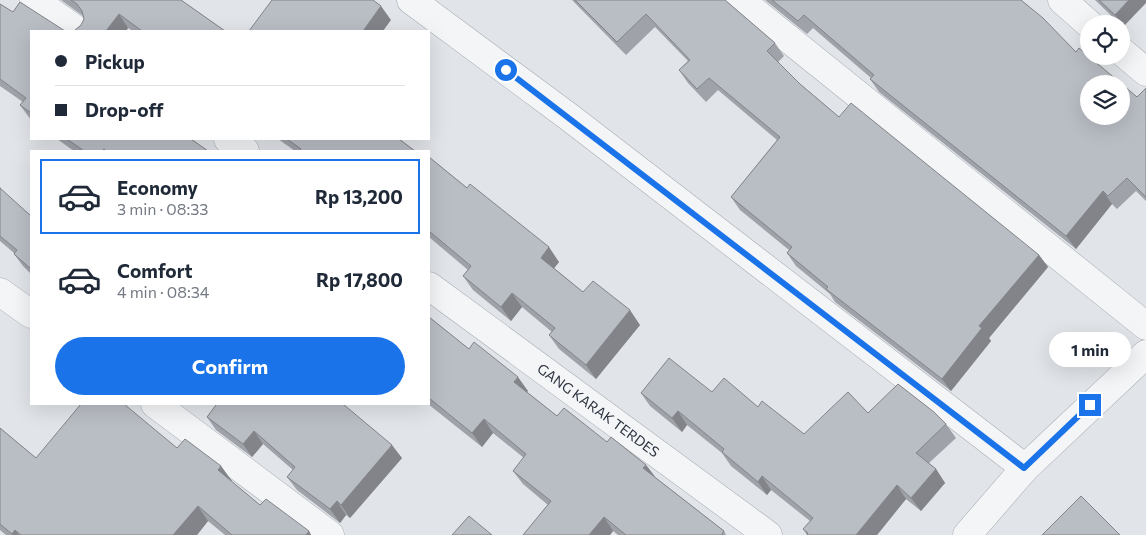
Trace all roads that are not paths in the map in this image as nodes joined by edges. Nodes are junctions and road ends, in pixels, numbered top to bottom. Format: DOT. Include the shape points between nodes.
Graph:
graph roads {
  1 [pos="34,0"];
  2 [pos="411,0"];
  3 [pos="740,0"];
  4 [pos="1062,0"];
  5 [pos="1080,16"];
  6 [pos="77,30"];
  7 [pos="1130,59"];
  8 [pos="1146,72"];
  9 [pos="229,140"];
  10 [pos="244,150"];
  11 [pos="430,287"];
  12 [pos="0,292"];
  13 [pos="30,313"];
  14 [pos="1146,326"];
  15 [pos="1146,354"];
  16 [pos="156,405"];
  17 [pos="1024,468"];
  18 [pos="330,535"];
  19 [pos="768,535"];
  20 [pos="967,535"];
  1 -- 6 [label="street"];
  2 -- 17 [label="street" via="569,117"];
  3 -- 14 [label="street"];
  4 -- 5 [label="street"];
  7 -- 8 [label="street"];
  9 -- 10 [label="street"];
  11 -- 19 [label="street, GANG KARAK TERDES"];
  12 -- 13 [label="street"];
  15 -- 17 [label="street"];
  16 -- 18 [label="street"];
  17 -- 20 [label="street"];
}
